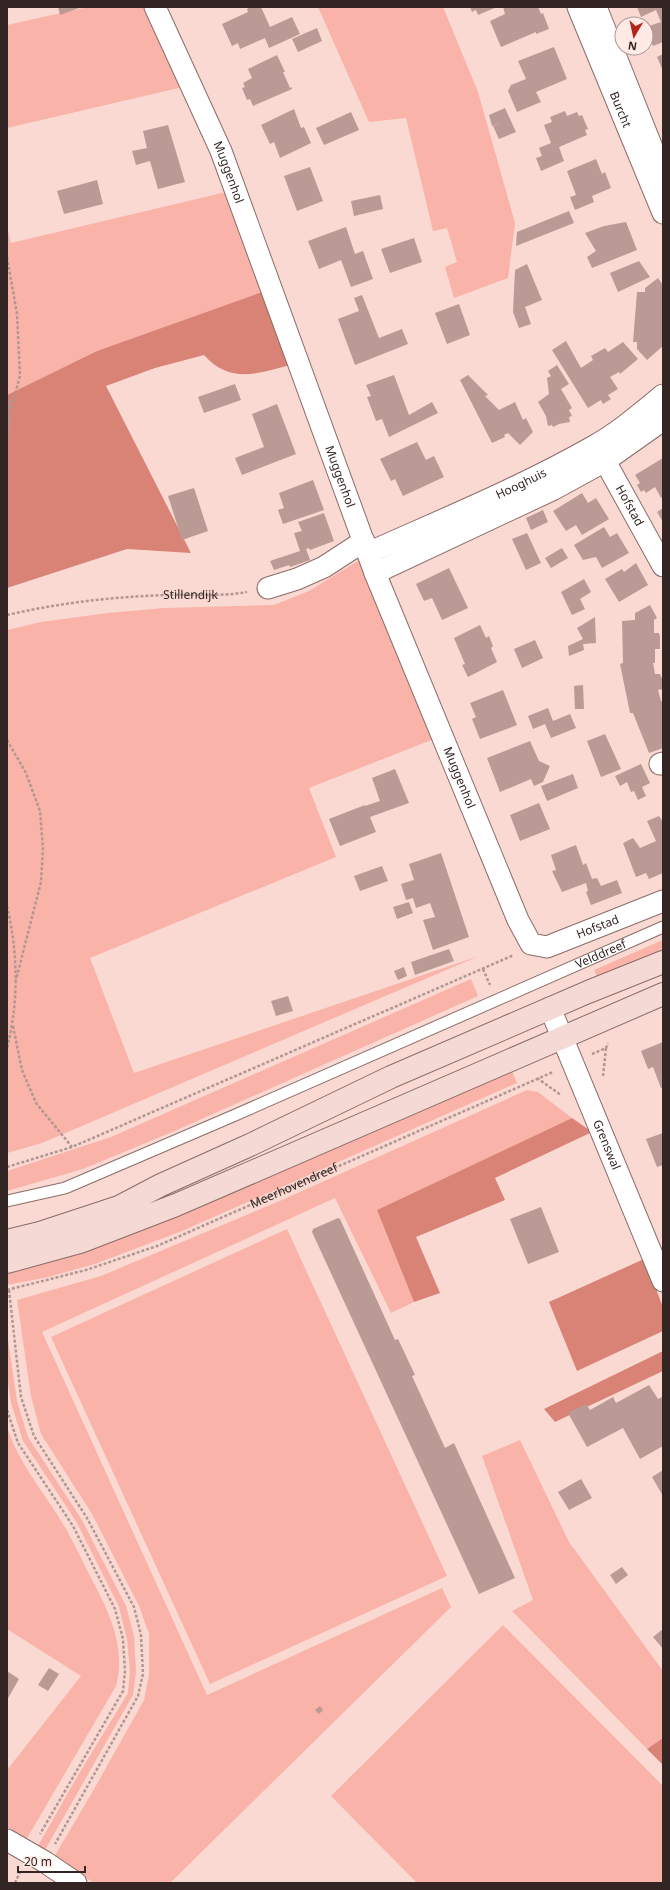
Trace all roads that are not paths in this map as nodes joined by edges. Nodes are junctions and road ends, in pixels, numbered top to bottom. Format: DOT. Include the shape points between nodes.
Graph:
graph roads {
  1 [pos="155,7"];
  2 [pos="578,7"];
  3 [pos="596,7"];
  4 [pos="663,174"];
  5 [pos="663,212"];
  6 [pos="663,395"];
  7 [pos="663,420"];
  8 [pos="600,453"];
  9 [pos="366,547"];
  10 [pos="663,566"];
  11 [pos="375,573"];
  12 [pos="268,588"];
  13 [pos="663,901"];
  14 [pos="663,927"];
  15 [pos="531,944"];
  16 [pos="663,962"];
  17 [pos="663,994"];
  18 [pos="550,1008"];
  19 [pos="563,1038"];
  20 [pos="7,1201"];
  21 [pos="7,1241"];
  22 [pos="7,1262"];
  23 [pos="663,1281"];
  24 [pos="7,1840"];
  25 [pos="76,1883"];
  1 -- 9 [label="street, Muggenhol" via="221,151"];
  2 -- 5 [label="street, Burcht"];
  3 -- 4 [label="street, Burcht"];
  6 -- 8 [label="street, Hooghuis" via="626,425"];
  7 -- 8 [label="street, Hooghuis" via="651,430"];
  8 -- 9 [label="street, Hooghuis"];
  8 -- 10 [label="street, Hofstad"];
  8 -- 11 [label="street, Hooghuis" via="554,489"];
  9 -- 11 [label="street, Muggenhol"];
  9 -- 12 [label="street" via="297,579"];
  11 -- 15 [label="street, Muggenhol" via="518,920"];
  13 -- 15 [label="street, Hofstad" via="547,947"];
  14 -- 20 [label="lane, Velddreef" via="65,1188"];
  16 -- 18 [label="main road"];
  17 -- 19 [label="main road"];
  18 -- 19 [label="street, Grenswal"];
  18 -- 21 [label="main road" via="391,1077 119,1207"];
  19 -- 22 [label="main road" via="176,1205 80,1242"];
  19 -- 23 [label="street, Grenswal"];
  24 -- 25 [label="street"];
}
